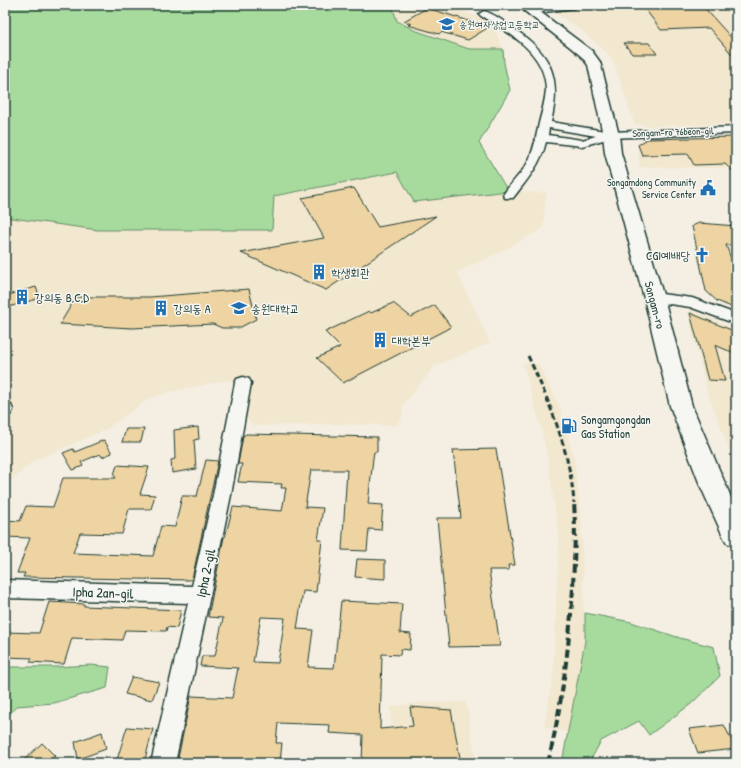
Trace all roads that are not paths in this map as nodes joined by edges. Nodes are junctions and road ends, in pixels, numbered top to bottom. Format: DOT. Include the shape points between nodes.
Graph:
graph roads {
  1 [pos="574,5"];
  2 [pos="526,8"];
  3 [pos="484,14"];
  4 [pos="545,124"];
  5 [pos="734,131"];
  6 [pos="611,135"];
  7 [pos="542,138"];
  8 [pos="509,195"];
  9 [pos="654,298"];
  10 [pos="736,319"];
  11 [pos="243,383"];
  12 [pos="736,536"];
  13 [pos="5,589"];
  14 [pos="200,595"];
  15 [pos="163,763"];
  1 -- 2 [label="street"];
  2 -- 6 [label="main road, Songam-ro" via="587,54 594,65"];
  3 -- 4 [label="street" via="501,23 541,58 548,72 551,87"];
  4 -- 6 [label="street"];
  4 -- 7 [label="street"];
  5 -- 6 [label="street, Songam-ro 76beon-gil"];
  6 -- 7 [label="street" via="582,143"];
  6 -- 9 [label="main road, Songam-ro" via="612,153"];
  7 -- 8 [label="street" via="534,161"];
  9 -- 10 [label="street" via="692,303"];
  9 -- 12 [label="main road, Songam-ro" via="681,406 712,485"];
  11 -- 14 [label="street, Ipha 2-gil"];
  13 -- 14 [label="street, Ipha 2an-gil"];
  14 -- 15 [label="street, Ipha 2-gil"];
}
